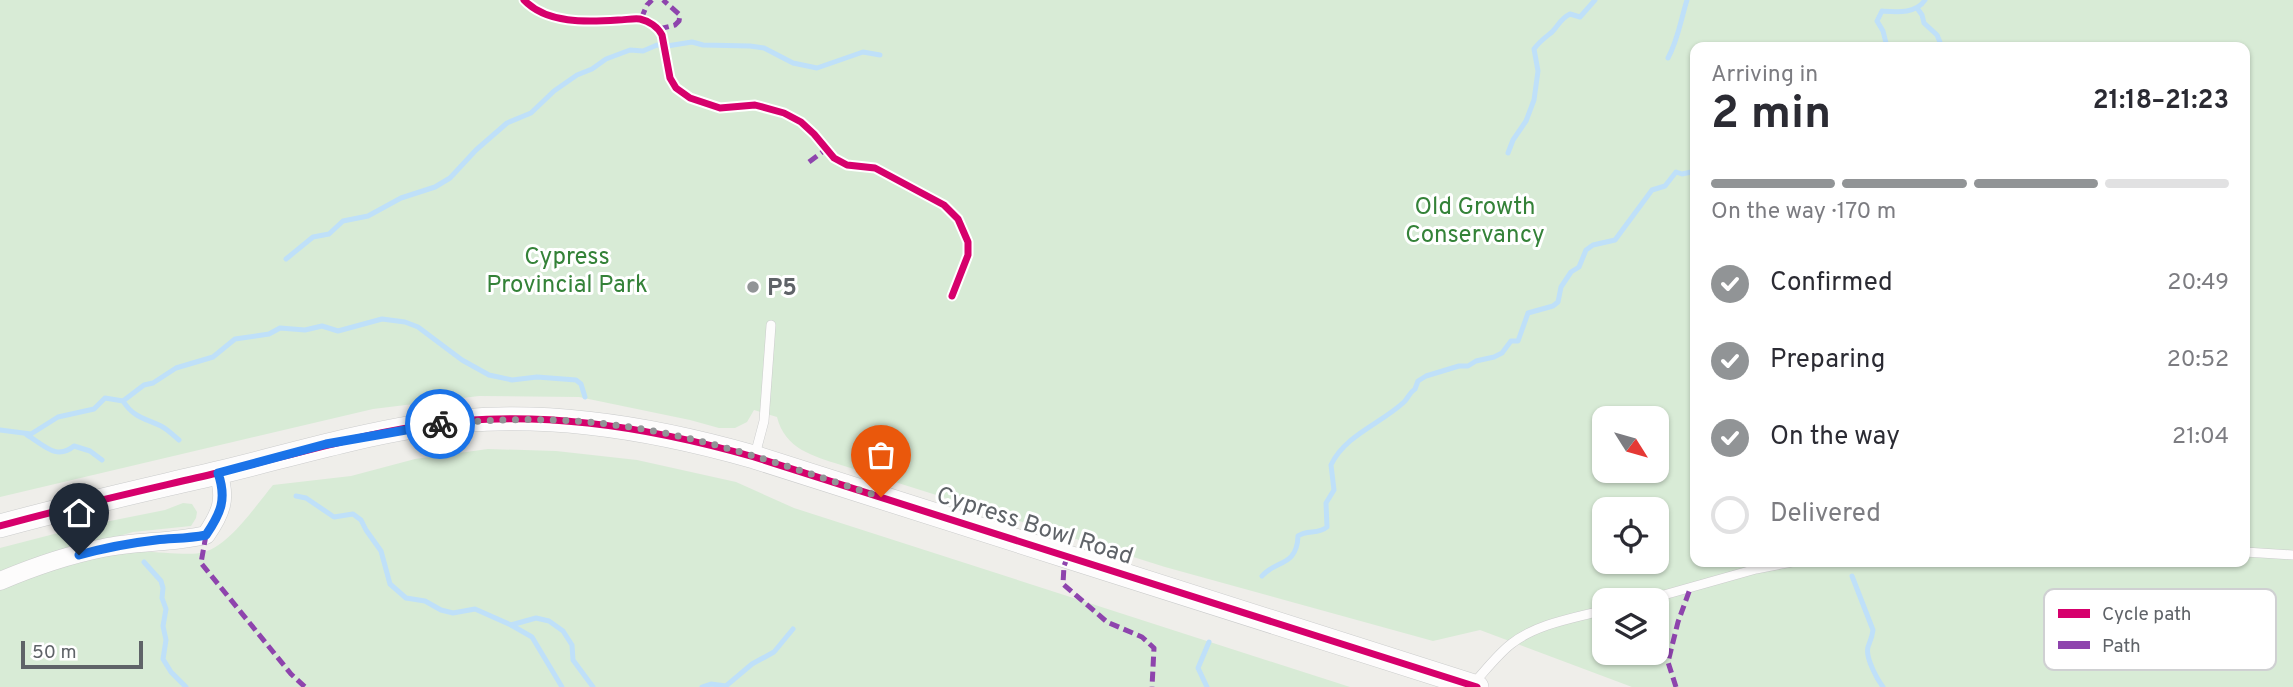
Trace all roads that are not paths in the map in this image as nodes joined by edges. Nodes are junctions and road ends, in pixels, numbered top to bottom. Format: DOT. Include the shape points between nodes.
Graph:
graph roads {
  1 [pos="771,325"];
  2 [pos="754,457"];
  3 [pos="218,473"];
  4 [pos="0,526"];
  5 [pos="2250,552"];
  6 [pos="2293,555"];
  7 [pos="1766,567"];
  8 [pos="0,581"];
  9 [pos="1669,594"];
  10 [pos="1592,613"];
  11 [pos="1474,686"];
  1 -- 2 [label="lane" via="764,421"];
  2 -- 3 [label="street, Cypress Bowl Road" via="664,433 519,419 399,430"];
  2 -- 11 [label="street, Cypress Bowl Road"];
  3 -- 4 [label="street, Cypress Bowl Road"];
  3 -- 8 [label="street" via="223,489 219,512 206,535 103,548"];
  5 -- 6 [label="lane"];
  7 -- 9 [label="lane"];
  10 -- 11 [label="lane" via="1511,643"];
}
